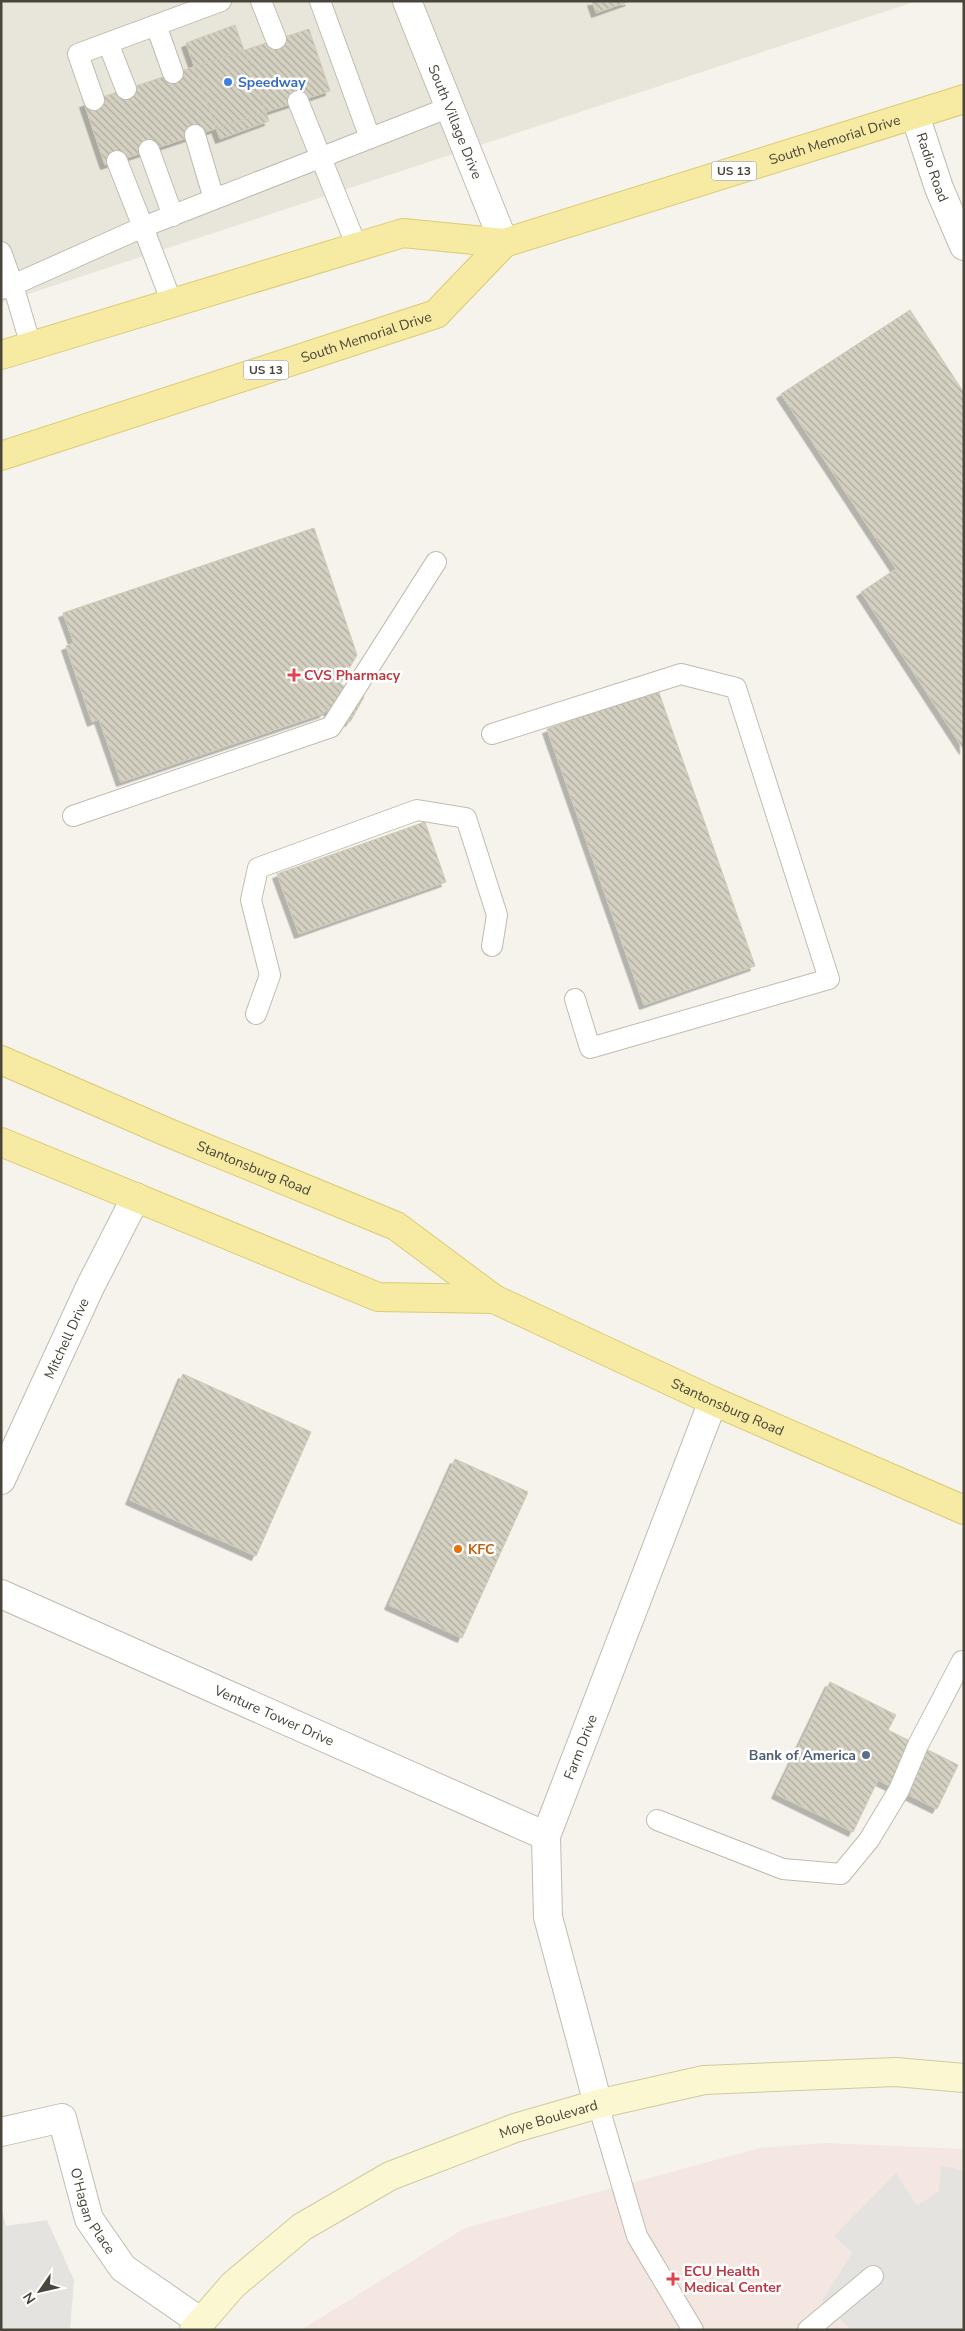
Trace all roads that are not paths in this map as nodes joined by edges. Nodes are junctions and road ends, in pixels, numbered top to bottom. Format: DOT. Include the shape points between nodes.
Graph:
graph roads {
  1 [pos="221,1"];
  2 [pos="261,1"];
  3 [pos="320,1"];
  4 [pos="407,1"];
  5 [pos="156,25"];
  6 [pos="276,39"];
  7 [pos="108,43"];
  8 [pos="173,73"];
  9 [pos="126,89"];
  10 [pos="964,99"];
  11 [pos="94,100"];
  12 [pos="298,101"];
  13 [pos="450,107"];
  14 [pos="915,115"];
  15 [pos="195,135"];
  16 [pos="370,138"];
  17 [pos="149,150"];
  18 [pos="320,157"];
  19 [pos="117,161"];
  20 [pos="214,199"];
  21 [pos="173,216"];
  22 [pos="143,228"];
  23 [pos="504,243"];
  24 [pos="964,246"];
  25 [pos="357,247"];
  26 [pos="1,252"];
  27 [pos="7,287"];
  28 [pos="172,303"];
  29 [pos="31,346"];
  30 [pos="1,355"];
  31 [pos="1,456"];
  32 [pos="436,562"];
  33 [pos="492,734"];
  34 [pos="73,816"];
  35 [pos="492,946"];
  36 [pos="575,999"];
  37 [pos="256,1014"];
  38 [pos="1,1060"];
  39 [pos="1,1142"];
  40 [pos="136,1198"];
  41 [pos="494,1299"];
  42 [pos="713,1401"];
  43 [pos="1,1480"];
  44 [pos="964,1510"];
  45 [pos="1,1594"];
  46 [pos="962,1661"];
  47 [pos="658,1820"];
  48 [pos="546,1836"];
  49 [pos="964,2078"];
  50 [pos="598,2104"];
  51 [pos="1,2132"];
  52 [pos="873,2276"];
  53 [pos="198,2326"];
  54 [pos="693,2330"];
  55 [pos="808,2330"];
  1 -- 5 [label="lane"];
  2 -- 6 [label="lane"];
  3 -- 16 [label="lane"];
  4 -- 13 [label="street, South Village Drive"];
  5 -- 7 [label="lane"];
  5 -- 8 [label="lane"];
  7 -- 9 [label="lane"];
  7 -- 11 [label="lane" via="78,54"];
  10 -- 14 [label="main road, South Memorial Drive / US 13"];
  12 -- 18 [label="lane"];
  13 -- 16 [label="lane"];
  13 -- 23 [label="street, South Village Drive"];
  14 -- 23 [label="main road, South Memorial Drive / US 13"];
  14 -- 24 [label="street, Radio Road" via="939,188"];
  15 -- 20 [label="lane"];
  16 -- 18 [label="lane"];
  17 -- 21 [label="lane"];
  18 -- 20 [label="lane"];
  18 -- 25 [label="lane"];
  19 -- 22 [label="lane"];
  20 -- 21 [label="lane"];
  21 -- 22 [label="lane"];
  22 -- 27 [label="lane"];
  22 -- 28 [label="lane"];
  23 -- 25 [label="main road, South Memorial Drive / US 13" via="403,233"];
  23 -- 31 [label="main road, South Memorial Drive / US 13" via="436,314"];
  25 -- 28 [label="main road, South Memorial Drive / US 13"];
  26 -- 27 [label="lane"];
  27 -- 29 [label="lane"];
  28 -- 29 [label="main road, South Memorial Drive / US 13"];
  29 -- 30 [label="main road, South Memorial Drive / US 13"];
  32 -- 34 [label="lane" via="331,726"];
  33 -- 36 [label="lane" via="681,674 736,688 829,979 590,1048"];
  35 -- 37 [label="lane" via="497,915 466,818 417,810 258,868 251,900 270,974"];
  38 -- 41 [label="main road, Stantonsburg Road" via="396,1226"];
  39 -- 40 [label="main road, Stantonsburg Road"];
  40 -- 41 [label="main road, Stantonsburg Road" via="378,1297"];
  40 -- 43 [label="street, Mitchell Drive" via="90,1287"];
  41 -- 42 [label="main road, Stantonsburg Road"];
  42 -- 44 [label="main road, Stantonsburg Road"];
  42 -- 48 [label="street, Farm Drive"];
  45 -- 48 [label="street, Venture Tower Drive"];
  46 -- 47 [label="lane" via="918,1745 900,1790 870,1840 841,1874 783,1869"];
  48 -- 50 [label="street, Farm Drive" via="548,1917"];
  49 -- 50 [label="street, Moye Boulevard" via="896,2072 704,2080"];
  50 -- 53 [label="street, Moye Boulevard" via="515,2128 390,2176 302,2226 234,2285"];
  50 -- 54 [label="lane" via="637,2236"];
  51 -- 53 [label="street, O'Hagan Place" via="62,2118 89,2219 123,2268"];
  52 -- 55 [label="lane"];
}
